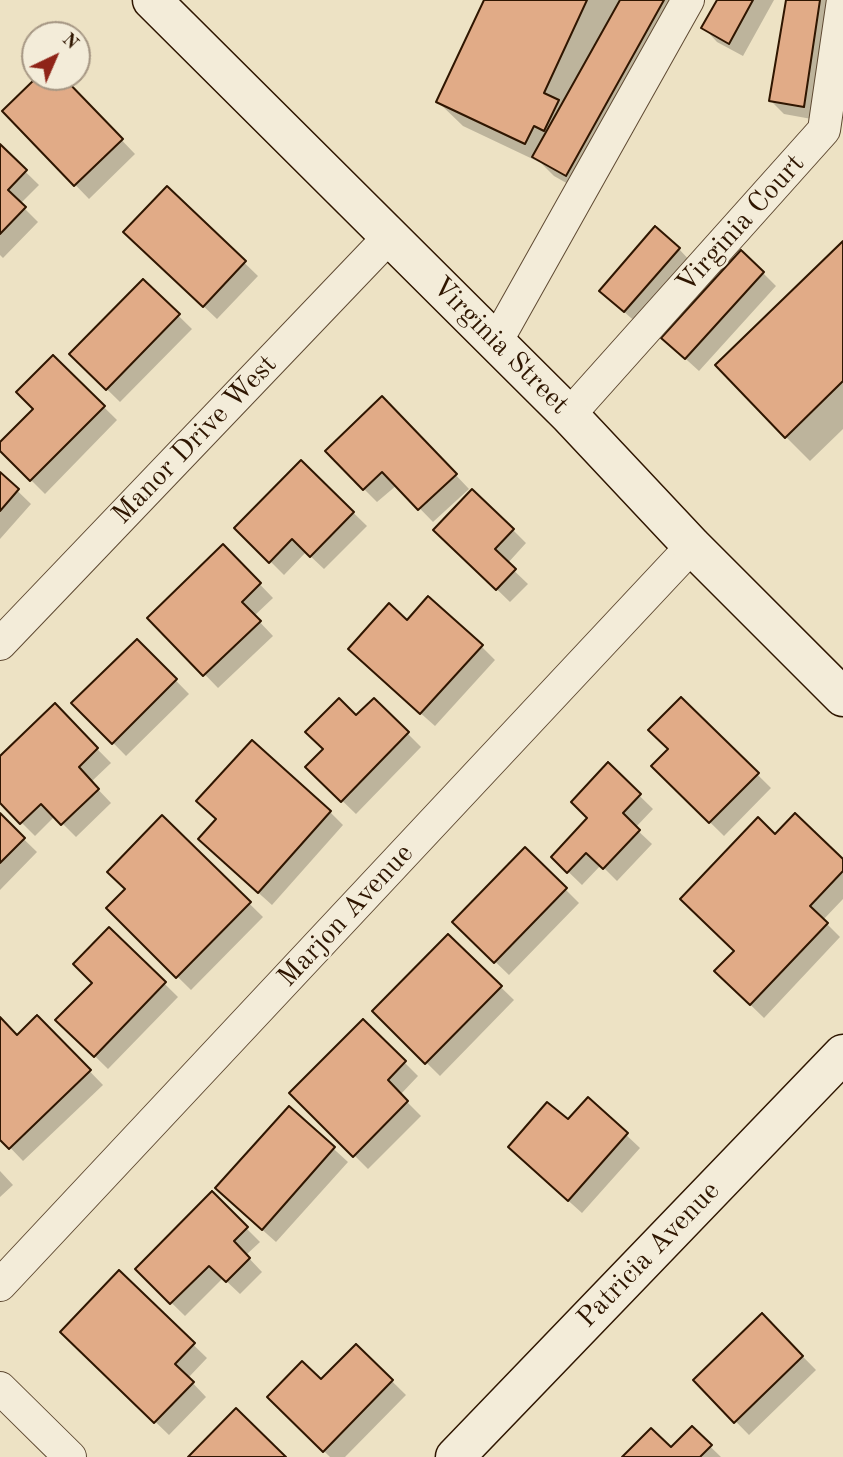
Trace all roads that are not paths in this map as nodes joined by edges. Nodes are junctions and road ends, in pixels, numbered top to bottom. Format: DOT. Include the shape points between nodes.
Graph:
graph roads {
  1 [pos="152,0"];
  2 [pos="688,0"];
  3 [pos="842,0"];
  4 [pos="390,236"];
  5 [pos="496,342"];
  6 [pos="569,415"];
  7 [pos="692,546"];
  8 [pos="0,644"];
  9 [pos="843,697"];
  10 [pos="843,1054"];
  11 [pos="0,1285"];
  12 [pos="0,1388"];
  13 [pos="70,1457"];
  14 [pos="455,1457"];
  1 -- 4 [label="street, Virginia Street"];
  2 -- 5 [label="street"];
  3 -- 6 [label="street, Virginia Court" via="824,130"];
  4 -- 5 [label="street, Virginia Street"];
  4 -- 8 [label="street, Manor Drive West"];
  5 -- 6 [label="street, Virginia Street"];
  6 -- 7 [label="street, Virginia Street"];
  7 -- 9 [label="street, Virginia Street"];
  7 -- 11 [label="street, Marjon Avenue"];
  10 -- 14 [label="street, Patricia Avenue"];
  12 -- 13 [label="street"];
}
